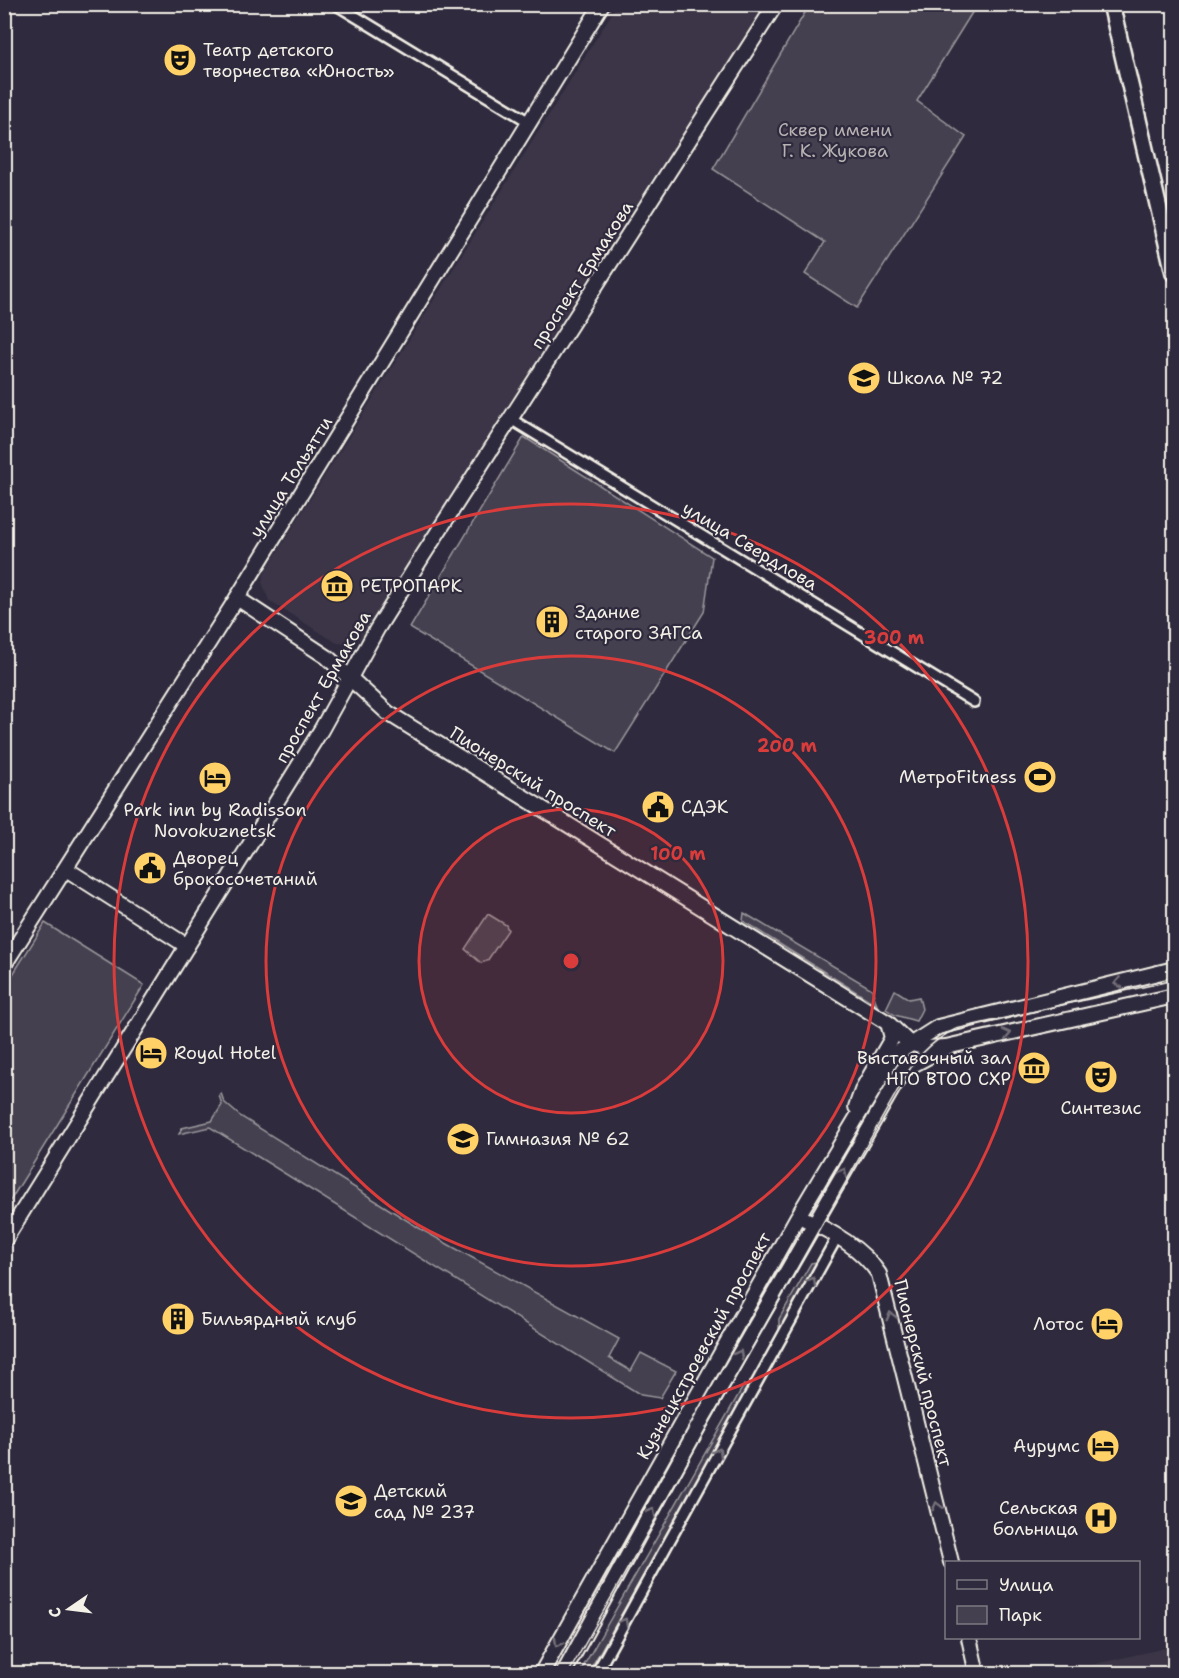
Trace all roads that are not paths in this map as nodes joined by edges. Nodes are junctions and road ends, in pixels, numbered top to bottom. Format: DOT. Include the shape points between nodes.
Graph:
graph roads {
  1 [pos="335,4"];
  2 [pos="602,4"];
  3 [pos="776,4"];
  4 [pos="1111,4"];
  5 [pos="531,123"];
  6 [pos="1174,273"];
  7 [pos="509,418"];
  8 [pos="237,598"];
  9 [pos="350,680"];
  10 [pos="974,702"];
  11 [pos="66,869"];
  12 [pos="186,946"];
  13 [pos="4,965"];
  14 [pos="1174,969"];
  15 [pos="1174,996"];
  16 [pos="888,1023"];
  17 [pos="938,1027"];
  18 [pos="909,1043"];
  19 [pos="946,1047"];
  20 [pos="903,1070"];
  21 [pos="844,1139"];
  22 [pos="798,1215"];
  23 [pos="813,1223"];
  24 [pos="837,1237"];
  25 [pos="4,1241"];
  26 [pos="618,1537"];
  27 [pos="633,1547"];
  28 [pos="951,1561"];
  29 [pos="969,1639"];
  30 [pos="541,1674"];
  31 [pos="563,1674"];
  32 [pos="596,1674"];
  33 [pos="977,1674"];
  1 -- 5 [label="street"];
  2 -- 5 [label="main road, улица Тольятти"];
  3 -- 7 [label="main road, проспект Ермакова"];
  4 -- 6 [label="main road"];
  5 -- 8 [label="main road, улица Тольятти"];
  7 -- 9 [label="main road, проспект Ермакова" via="377,629"];
  7 -- 10 [label="street, улица Свердлова"];
  8 -- 9 [label="main road, Пионерский проспект" via="309,643"];
  8 -- 11 [label="main road, улица Тольятти"];
  9 -- 12 [label="main road, проспект Ермакова"];
  9 -- 16 [label="main road, Пионерский проспект" via="388,713"];
  11 -- 12 [label="main road"];
  11 -- 13 [label="main road, улица Тольятти"];
  12 -- 25 [label="main road, проспект Ермакова"];
  14 -- 17 [label="main road, Кузнецкстроевский проспект, one-way"];
  19 -- 15 [label="main road, one-way"];
  16 -- 17 [label="main road, Кузнецкстроевский проспект" via="915,1030"];
  16 -- 18 [label="main road, Пионерский проспект"];
  16 -- 21 [label="main road" via="892,1038 863,1088"];
  17 -- 18 [label="main road, Кузнецкстроевский проспект"];
  18 -- 19 [label="main road" via="927,1048"];
  18 -- 20 [label="main road, Кузнецкстроевский проспект"];
  18 -- 21 [label="main road, Кузнецкстроевский проспект" via="894,1055"];
  19 -- 20 [label="main road"];
  23 -- 20 [label="main road, Кузнецкстроевский проспект, one-way"];
  21 -- 22 [label="main road, Кузнецкстроевский проспект"];
  22 -- 23 [label="main road, Пионерский проспект"];
  22 -- 26 [label="main road, Кузнецкстроевский проспект"];
  23 -- 24 [label="main road, Пионерский проспект"];
  27 -- 23 [label="main road, Кузнецкстроевский проспект, one-way"];
  28 -- 24 [label="main road, Пионерский проспект, one-way" via="879,1274 871,1261"];
  32 -- 24 [label="street, one-way"];
  26 -- 27 [label="street"];
  26 -- 30 [label="main road, Кузнецкстроевский проспект, one-way"];
  27 -- 31 [label="main road, Кузнецкстроевский проспект"];
  29 -- 33 [label="main road"];
}
